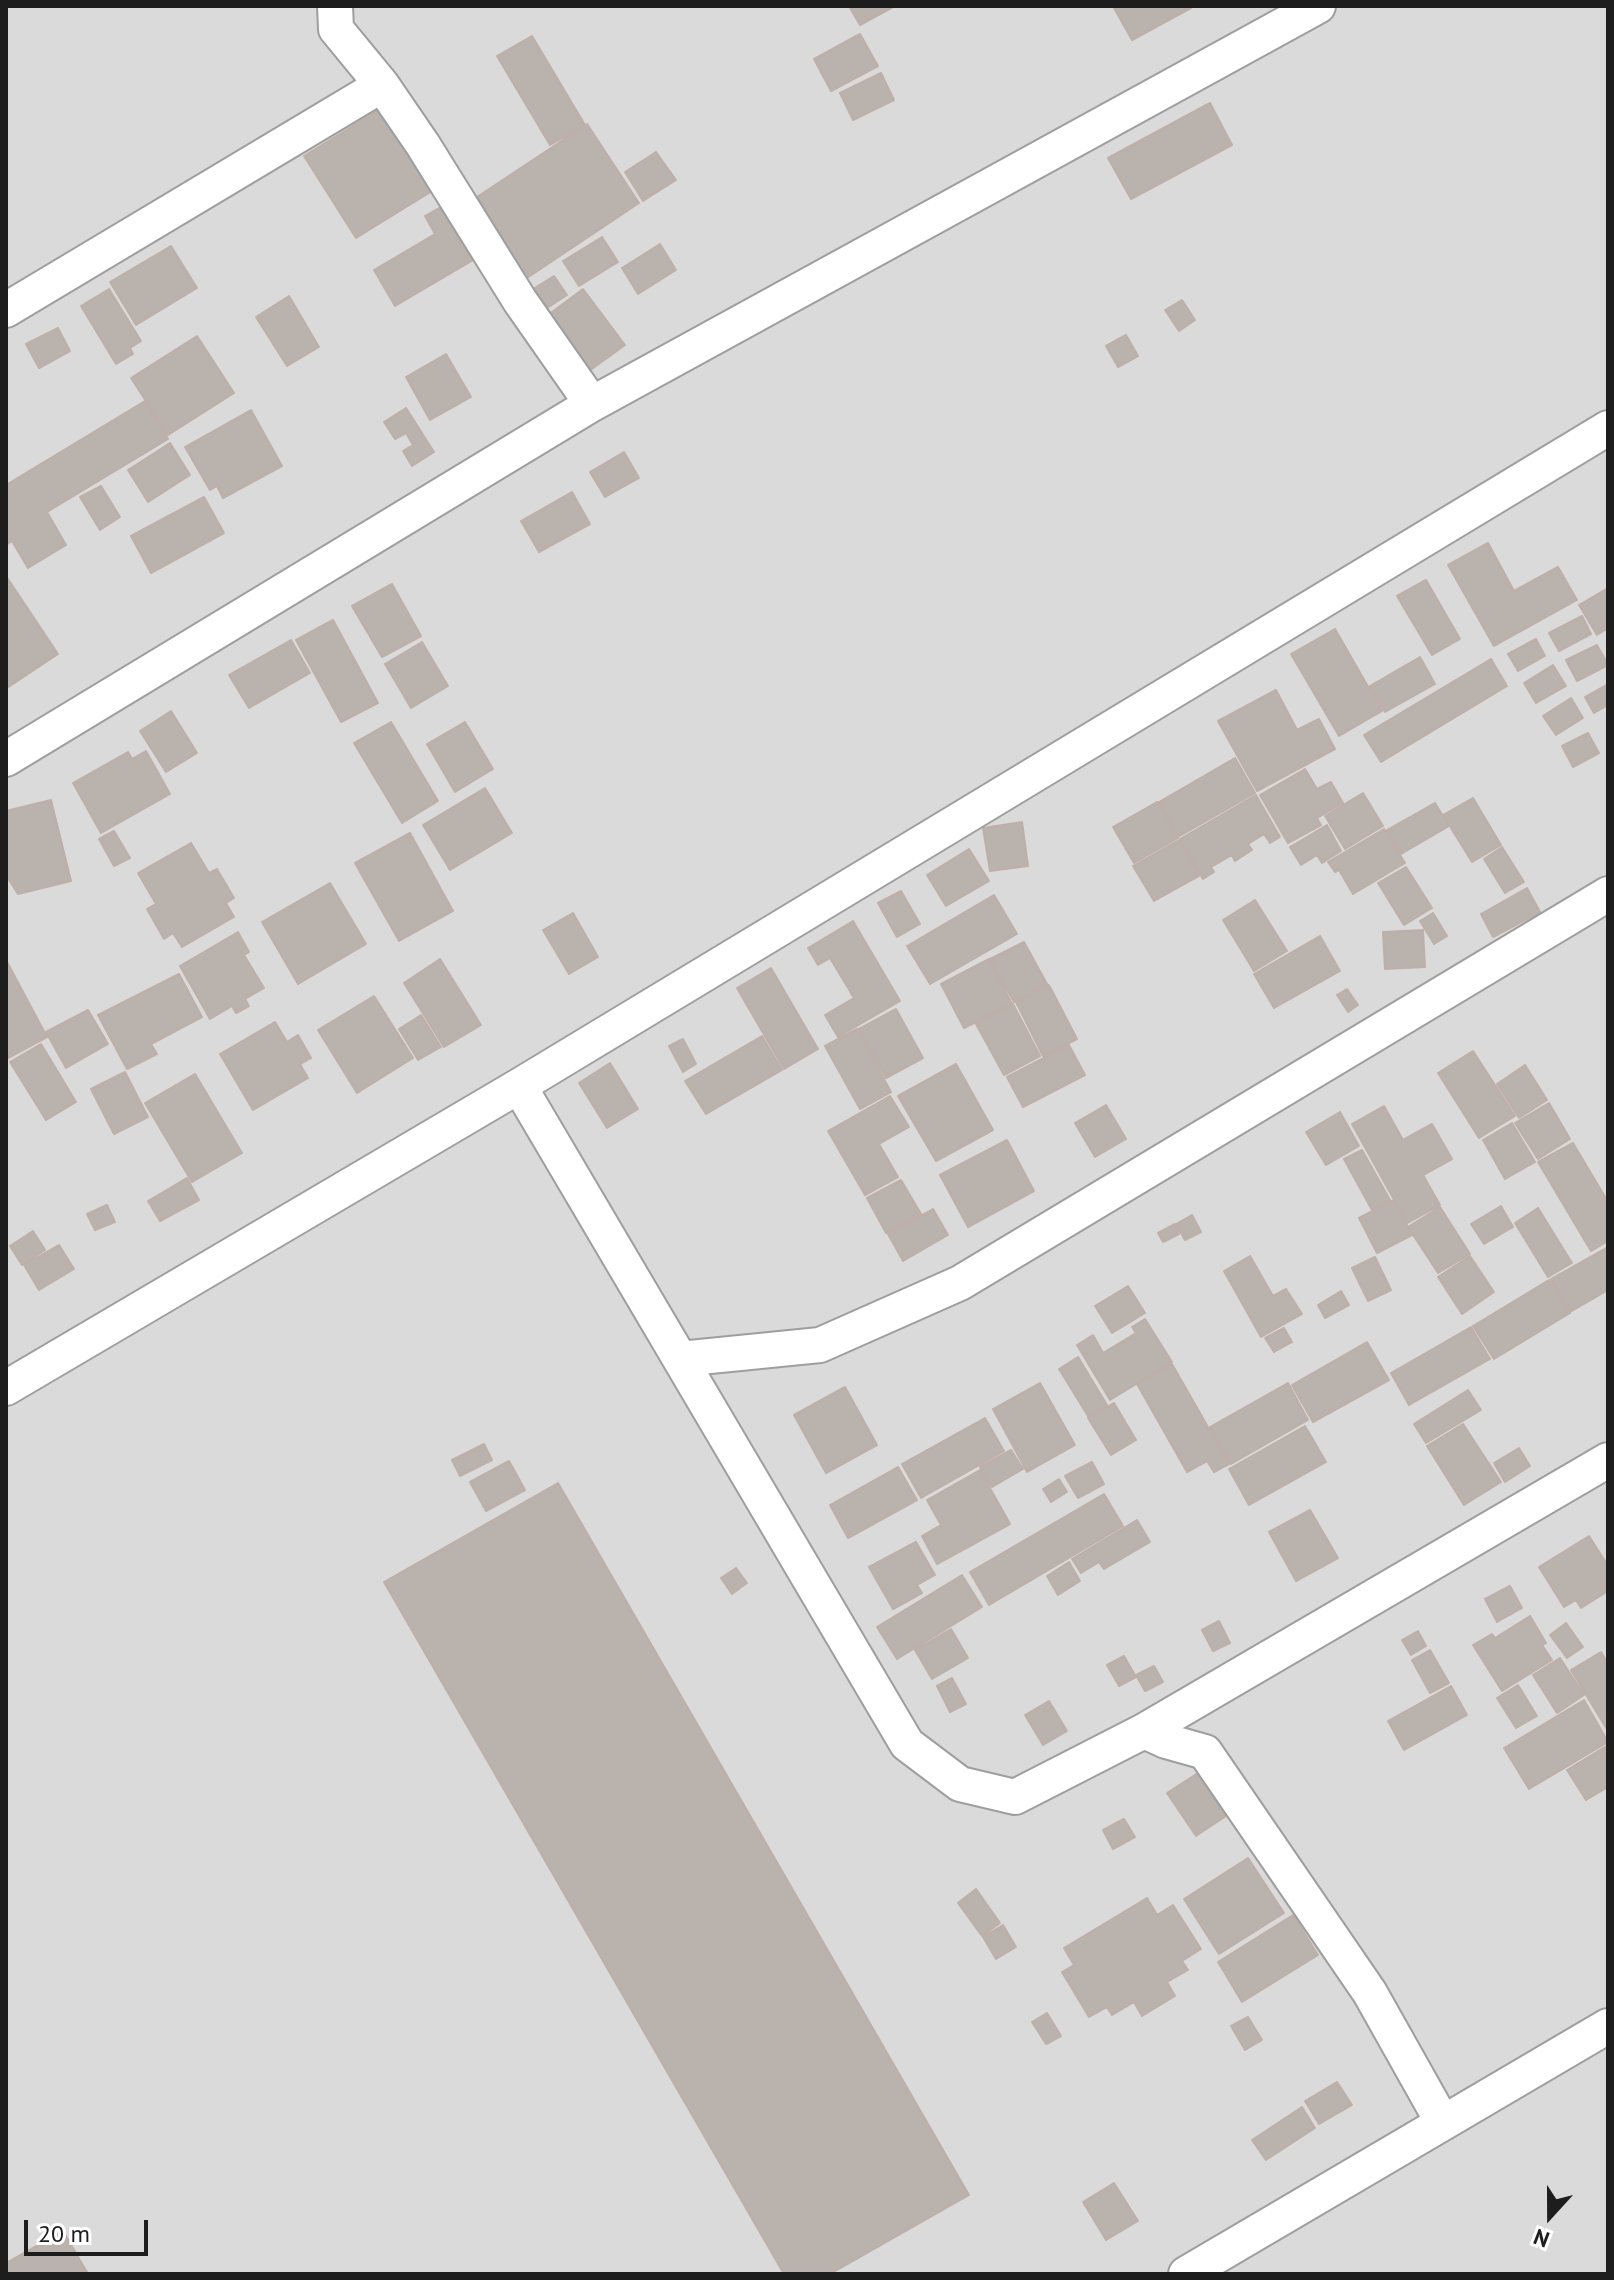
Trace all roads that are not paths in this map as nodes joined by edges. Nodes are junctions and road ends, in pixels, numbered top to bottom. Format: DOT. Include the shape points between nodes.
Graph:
graph roads {
  1 [pos="335,6"];
  2 [pos="1309,8"];
  3 [pos="382,85"];
  4 [pos="6,310"];
  5 [pos="592,404"];
  6 [pos="1608,428"];
  7 [pos="6,759"];
  8 [pos="1608,894"];
  9 [pos="519,1086"];
  10 [pos="680,1359"];
  11 [pos="6,1388"];
  12 [pos="1608,1460"];
  13 [pos="1144,1731"];
  14 [pos="1608,2026"];
  15 [pos="1443,2123"];
  16 [pos="1186,2274"];
  1 -- 3 [label="street" via="336,29"];
  2 -- 5 [label="street"];
  3 -- 4 [label="street"];
  3 -- 5 [label="street"];
  5 -- 7 [label="street"];
  6 -- 9 [label="street"];
  8 -- 10 [label="street" via="960,1283 820,1345"];
  9 -- 10 [label="street"];
  9 -- 11 [label="street"];
  10 -- 13 [label="street" via="907,1744 960,1784 1015,1797"];
  12 -- 13 [label="street"];
  13 -- 15 [label="street" via="1205,1752 1370,1993"];
  14 -- 15 [label="street"];
  15 -- 16 [label="street"];
}
